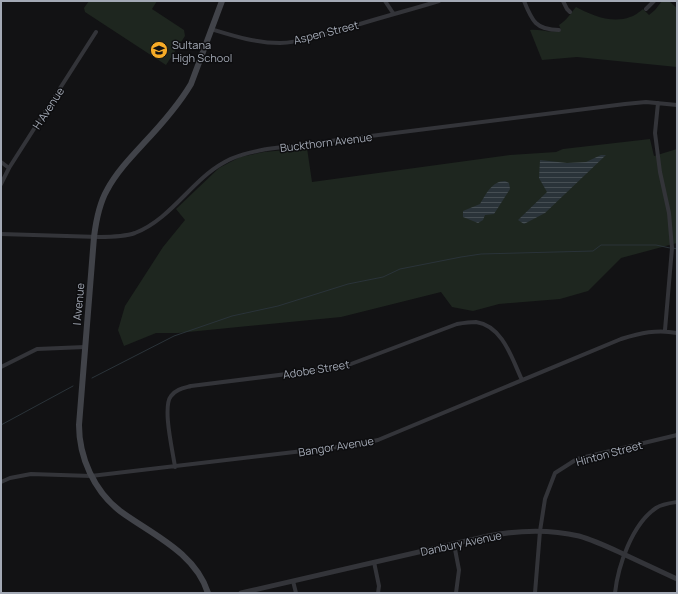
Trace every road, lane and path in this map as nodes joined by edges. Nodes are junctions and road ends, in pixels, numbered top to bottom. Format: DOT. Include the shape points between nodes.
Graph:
graph roads {
  1 [pos="222,1"];
  2 [pos="385,1"];
  3 [pos="439,1"];
  4 [pos="524,1"];
  5 [pos="563,1"];
  6 [pos="654,1"];
  7 [pos="646,9"];
  8 [pos="570,12"];
  9 [pos="394,14"];
  10 [pos="211,29"];
  11 [pos="559,30"];
  12 [pos="96,32"];
  13 [pos="658,103"];
  14 [pos="677,105"];
  15 [pos="1,162"];
  16 [pos="9,168"];
  17 [pos="1,184"];
  18 [pos="1,234"];
  19 [pos="94,237"];
  20 [pos="665,330"];
  21 [pos="677,333"];
  22 [pos="85,347"];
  23 [pos="1,367"];
  24 [pos="522,380"];
  25 [pos="677,436"];
  26 [pos="175,467"];
  27 [pos="91,476"];
  28 [pos="1,482"];
  29 [pos="677,502"];
  30 [pos="540,531"];
  31 [pos="454,544"];
  32 [pos="625,555"];
  33 [pos="374,562"];
  34 [pos="677,579"];
  35 [pos="294,581"];
  36 [pos="208,593"];
  37 [pos="241,593"];
  38 [pos="296,593"];
  39 [pos="378,593"];
  40 [pos="456,593"];
  41 [pos="535,593"];
  42 [pos="615,593"];
  1 -- 10 [label="main road, I Avenue"];
  2 -- 9 [label="street"];
  3 -- 9 [label="street, Aspen Street"];
  4 -- 11 [label="street" via="536,24 546,30"];
  5 -- 8 [label="street"];
  6 -- 7 [label="street"];
  9 -- 10 [label="street, Aspen Street" via="321,36 280,43 240,38"];
  10 -- 19 [label="main road, I Avenue" via="185,94 120,170 108,189 99,212"];
  12 -- 16 [label="street, H Avenue"];
  13 -- 14 [label="street, Buckthorn Avenue"];
  13 -- 19 [label="street, Buckthorn Avenue" via="617,104 267,149 245,154 215,168 146,228 125,235"];
  13 -- 20 [label="street" via="655,132 669,213 672,248"];
  15 -- 16 [label="street"];
  16 -- 17 [label="street, H Avenue"];
  18 -- 19 [label="street, Buckthorn Avenue"];
  19 -- 22 [label="main road, I Avenue"];
  20 -- 21 [label="street, Bangor Avenue"];
  20 -- 24 [label="street, Bangor Avenue" via="643,332 621,339"];
  22 -- 23 [label="street" via="37,349"];
  22 -- 27 [label="main road, I Avenue" via="79,435"];
  24 -- 26 [label="street, Bangor Avenue" via="378,440"];
  24 -- 26 [label="street, Adobe Street" via="505,344 496,332 475,322 457,324 343,367 191,386 170,396 167,409"];
  25 -- 30 [label="street, Hinton Street" via="577,459 554,473 545,499"];
  26 -- 27 [label="street, Bangor Avenue"];
  27 -- 28 [label="street, Bangor Avenue" via="32,474"];
  27 -- 36 [label="main road, I Avenue" via="104,496 119,510 169,544 187,560"];
  29 -- 32 [label="street" via="655,509 643,520 636,529"];
  30 -- 31 [label="street, Danbury Avenue" via="499,534"];
  30 -- 32 [label="street, Danbury Avenue" via="580,536"];
  30 -- 41 [label="street, Hinton Street"];
  31 -- 33 [label="street, Danbury Avenue"];
  31 -- 40 [label="street" via="459,570"];
  32 -- 34 [label="street, Danbury Avenue"];
  32 -- 42 [label="street"];
  33 -- 35 [label="street, Danbury Avenue"];
  33 -- 39 [label="street"];
  35 -- 37 [label="street, Danbury Avenue"];
  35 -- 38 [label="street"];
}
